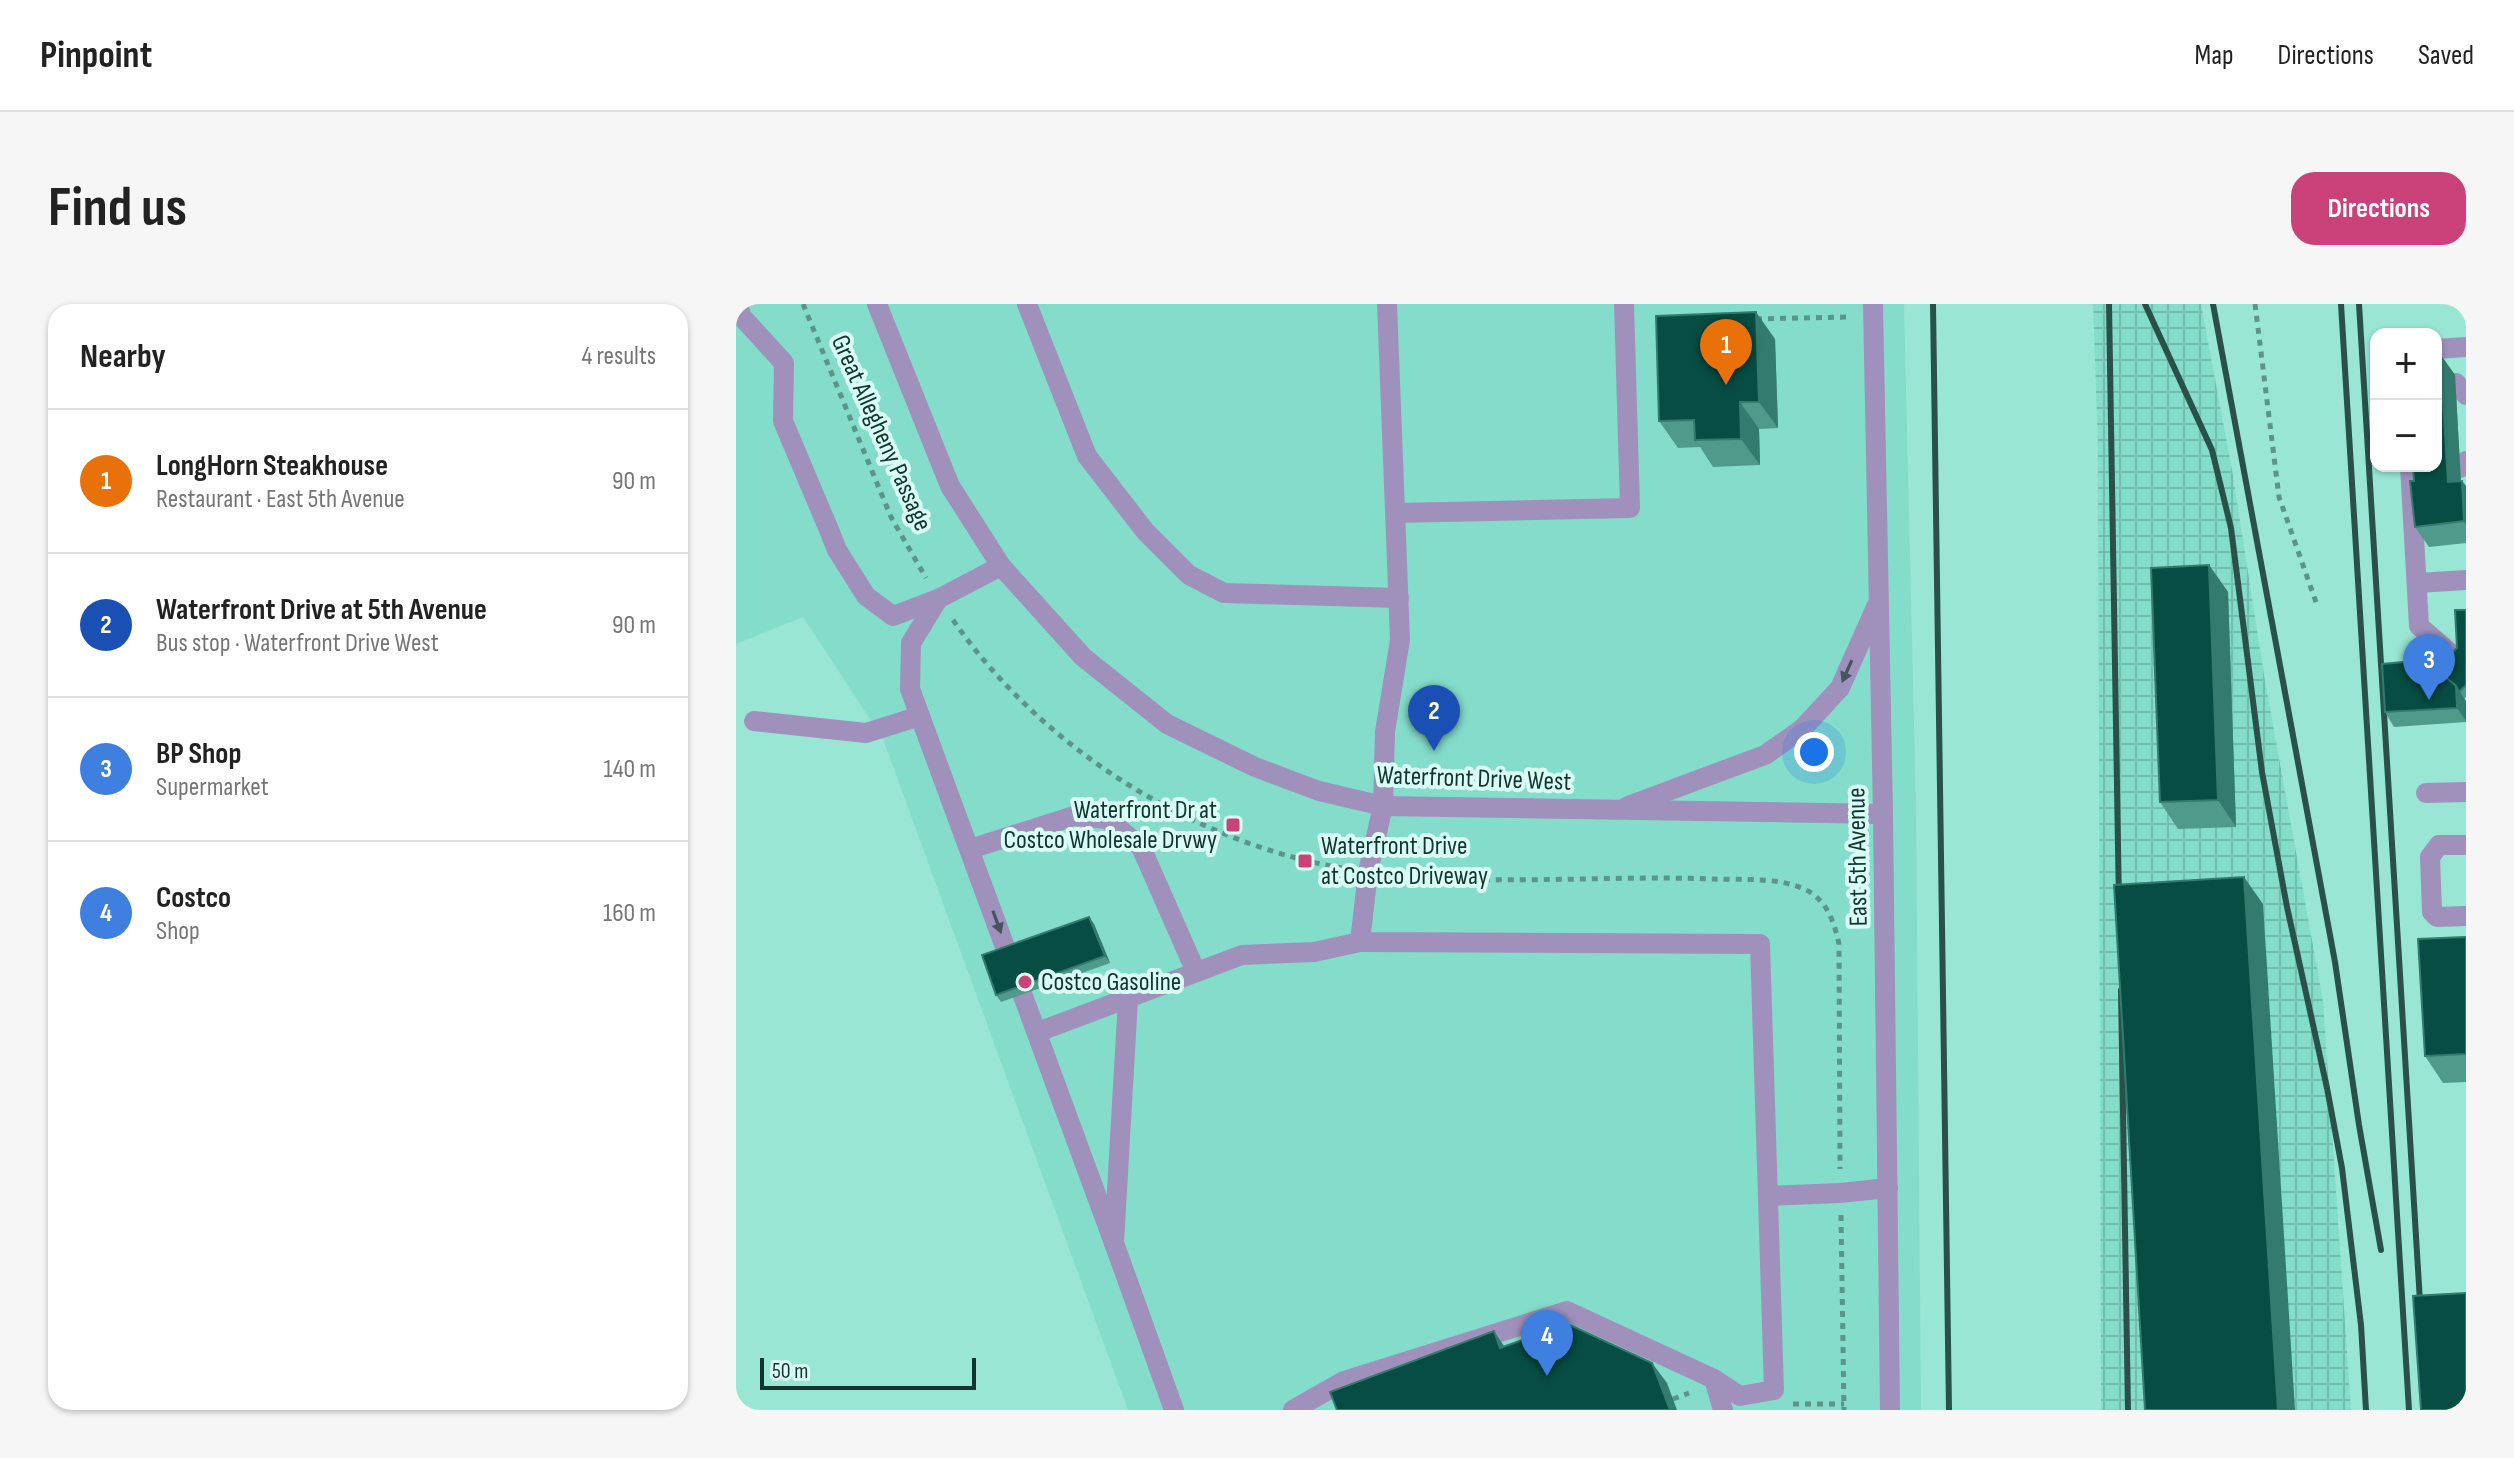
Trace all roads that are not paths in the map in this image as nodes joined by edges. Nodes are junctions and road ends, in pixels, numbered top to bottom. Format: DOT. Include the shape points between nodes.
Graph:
graph roads {
  1 [pos="737,304"];
  2 [pos="877,304"];
  3 [pos="1027,304"];
  4 [pos="1387,304"];
  5 [pos="1624,304"];
  6 [pos="1873,304"];
  7 [pos="2466,347"];
  8 [pos="2442,349"];
  9 [pos="2417,480"];
  10 [pos="1396,513"];
  11 [pos="1001,566"];
  12 [pos="2466,580"];
  13 [pos="2417,583"];
  14 [pos="1399,598"];
  15 [pos="938,599"];
  16 [pos="1879,599"];
  17 [pos="893,616"];
  18 [pos="911,643"];
  19 [pos="2457,659"];
  20 [pos="920,716"];
  21 [pos="754,721"];
  22 [pos="2466,792"];
  23 [pos="2426,793"];
  24 [pos="1383,806"];
  25 [pos="1617,810"];
  26 [pos="1883,814"];
  27 [pos="2466,845"];
  28 [pos="970,849"];
  29 [pos="2466,916"];
  30 [pos="1360,942"];
  31 [pos="1196,972"];
  32 [pos="1128,999"];
  33 [pos="1038,1032"];
  34 [pos="1888,1188"];
  35 [pos="1768,1196"];
  36 [pos="1114,1243"];
  37 [pos="1714,1379"];
  38 [pos="1174,1410"];
  39 [pos="1293,1410"];
  40 [pos="1723,1410"];
  41 [pos="1890,1410"];
  1 -- 17 [label="street" via="742,317 784,363 783,421 837,550 866,596"];
  2 -- 11 [label="street, Waterfront Drive West" via="950,486"];
  3 -- 14 [label="street" via="1087,456 1145,531 1189,575 1224,593"];
  4 -- 10 [label="street"];
  5 -- 10 [label="street" via="1630,508"];
  6 -- 16 [label="street, East 5th Avenue"];
  7 -- 8 [label="street"];
  9 -- 13 [label="street"];
  10 -- 14 [label="street"];
  11 -- 15 [label="street"];
  11 -- 24 [label="street, Waterfront Drive West" via="1083,657 1167,724 1255,767 1319,791"];
  12 -- 13 [label="street"];
  13 -- 19 [label="street" via="2419,626"];
  14 -- 24 [label="street" via="1400,640 1385,732"];
  15 -- 17 [label="street"];
  15 -- 18 [label="street"];
  16 -- 25 [label="street, one-way" via="1840,688 1802,729 1765,755"];
  16 -- 26 [label="street, East 5th Avenue"];
  17 -- 18 [label="street"];
  18 -- 20 [label="street" via="910,689"];
  20 -- 21 [label="street" via="866,733"];
  20 -- 28 [label="street"];
  22 -- 23 [label="street"];
  24 -- 25 [label="street, Waterfront Drive West"];
  24 -- 30 [label="street"];
  25 -- 26 [label="street, Waterfront Drive West"];
  26 -- 34 [label="street, East 5th Avenue"];
  27 -- 29 [label="street" via="2439,845 2430,857 2432,912 2437,917"];
  28 -- 31 [label="street" via="1074,816 1107,819 1141,847"];
  28 -- 33 [label="street, one-way"];
  30 -- 31 [label="street" via="1314,952 1242,955"];
  30 -- 35 [label="street" via="1760,944"];
  31 -- 32 [label="street"];
  32 -- 33 [label="street"];
  32 -- 36 [label="street"];
  33 -- 36 [label="street"];
  34 -- 35 [label="street"];
  34 -- 41 [label="street, East 5th Avenue"];
  35 -- 37 [label="street" via="1774,1390 1740,1396"];
  36 -- 38 [label="street"];
  37 -- 39 [label="street" via="1567,1311 1344,1381"];
  37 -- 40 [label="street"];
}
